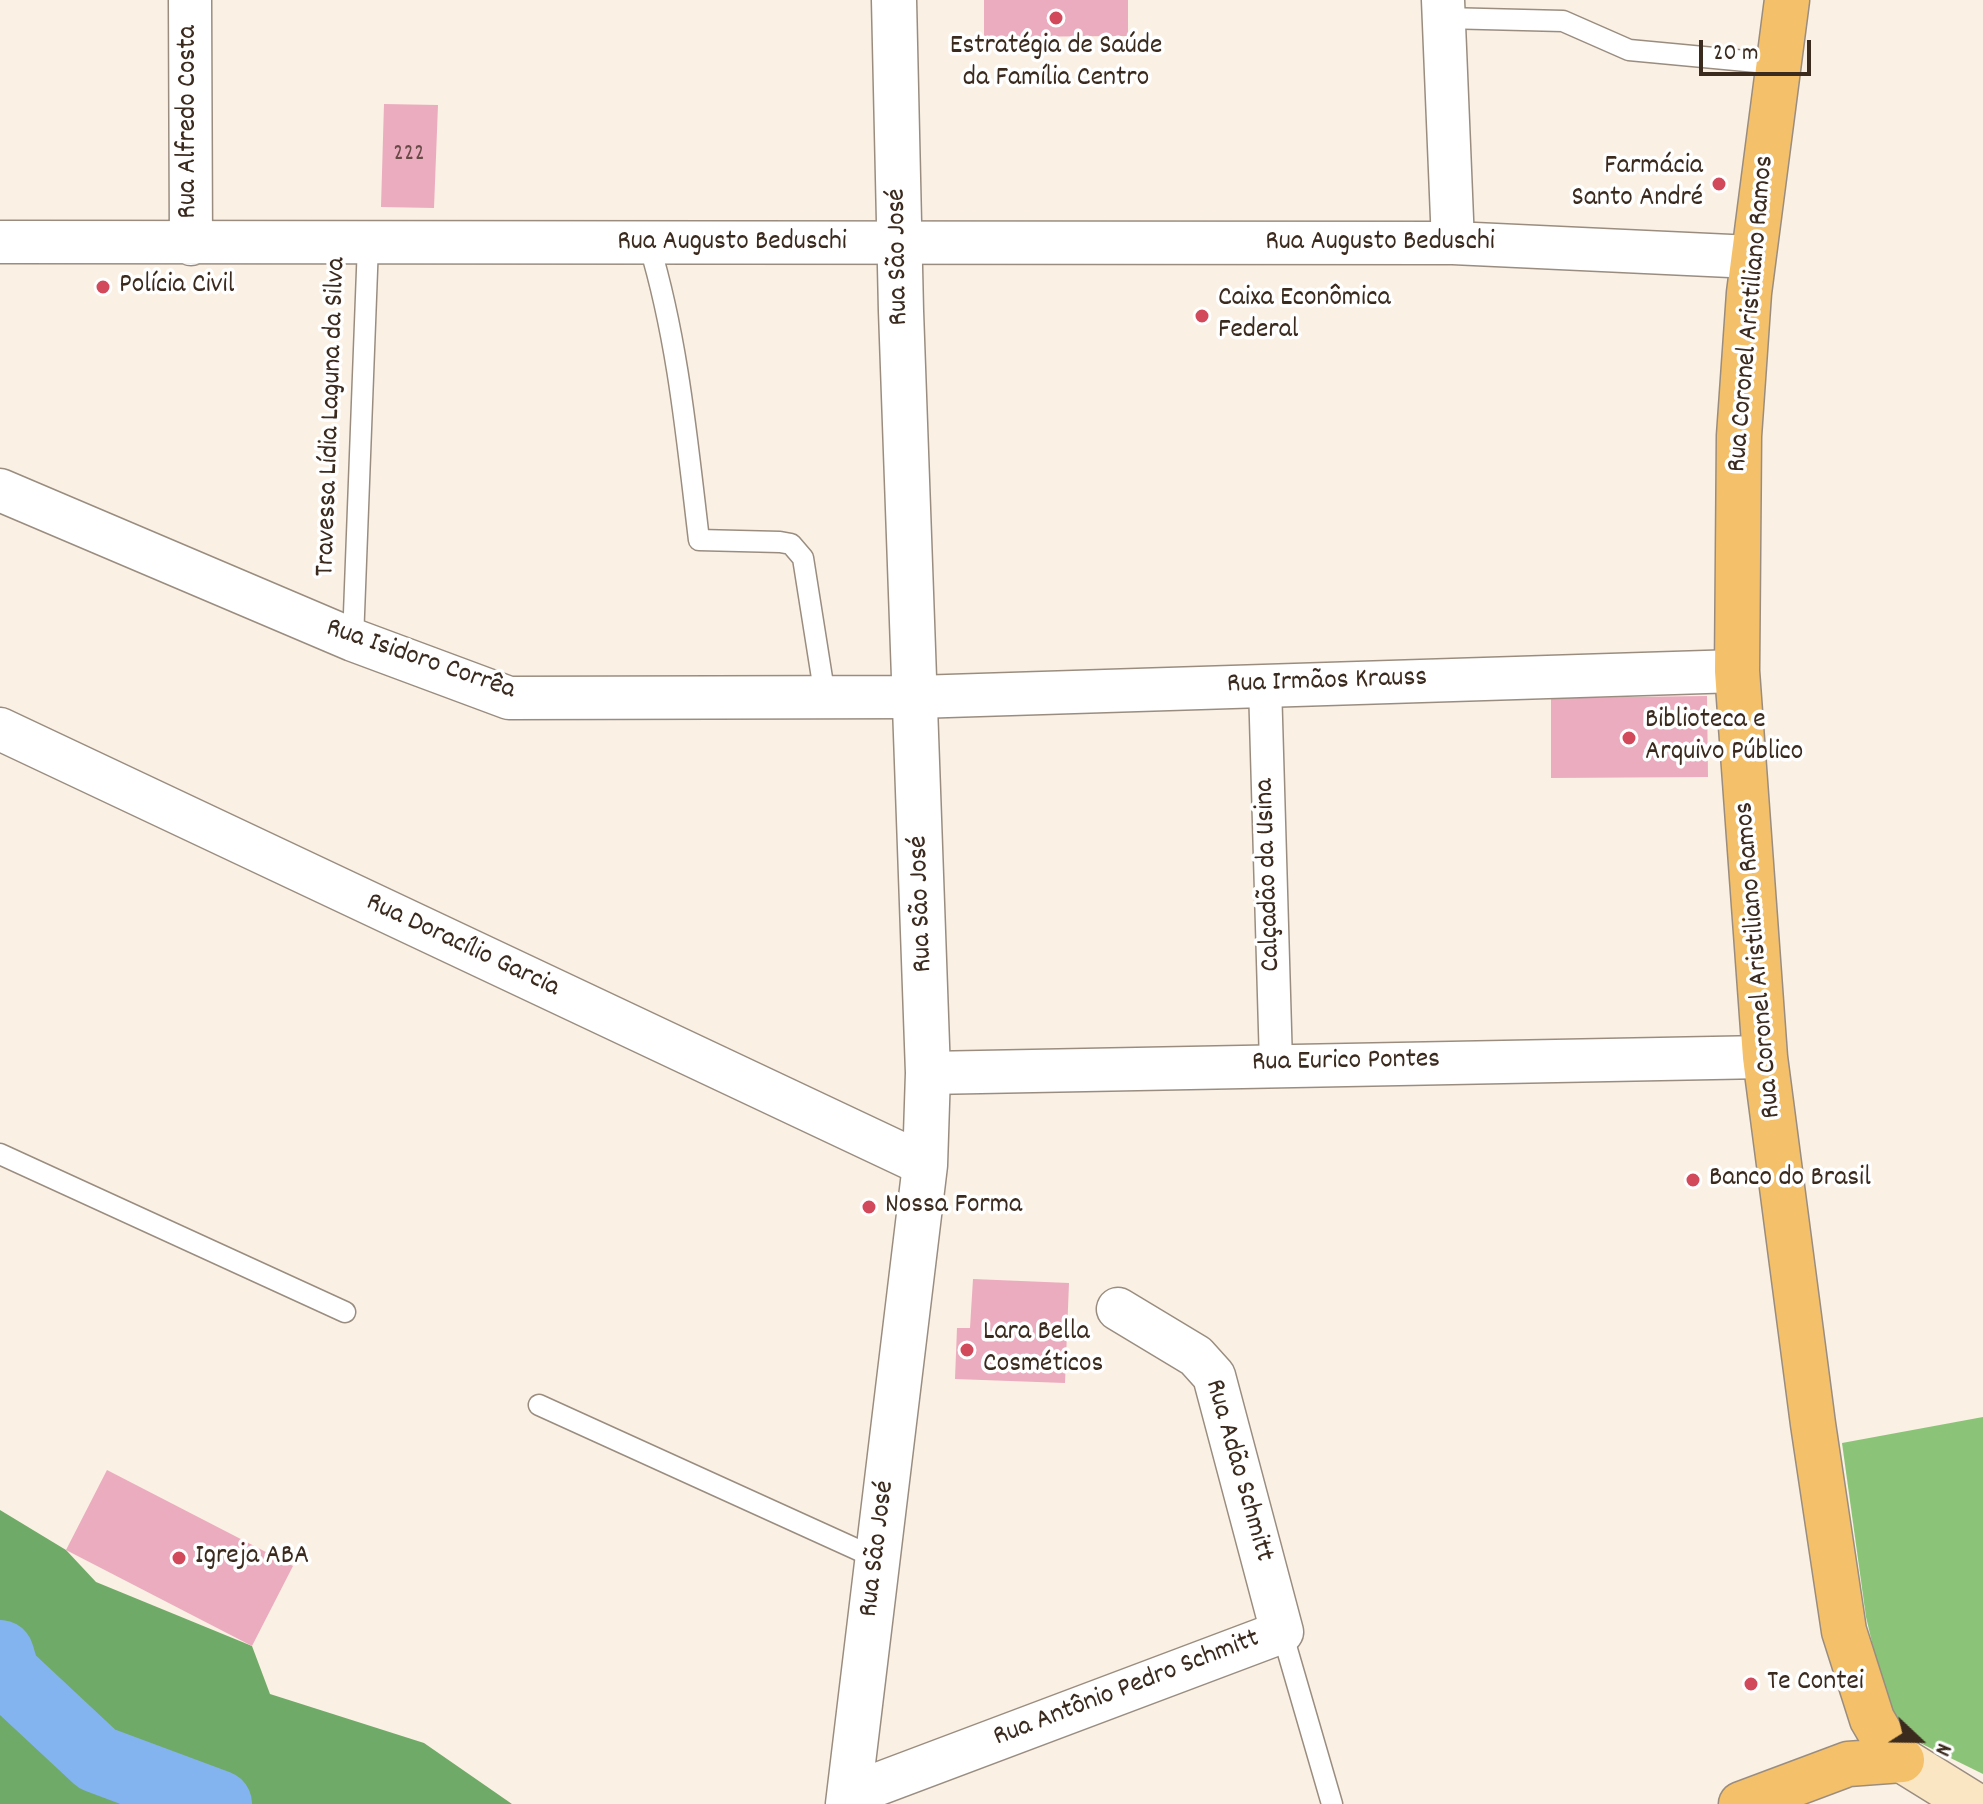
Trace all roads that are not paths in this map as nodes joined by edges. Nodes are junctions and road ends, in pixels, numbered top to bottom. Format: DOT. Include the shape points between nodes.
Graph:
graph roads {
  1 [pos="190,0"];
  2 [pos="894,0"];
  3 [pos="1787,0"];
  4 [pos="1444,9"];
  5 [pos="1778,64"];
  6 [pos="0,242"];
  7 [pos="1453,243"];
  8 [pos="191,244"];
  9 [pos="368,244"];
  10 [pos="649,244"];
  11 [pos="900,244"];
  12 [pos="1752,257"];
  13 [pos="0,490"];
  14 [pos="353,640"];
  15 [pos="1737,671"];
  16 [pos="1265,685"];
  17 [pos="825,697"];
  18 [pos="916,697"];
  19 [pos="0,729"];
  20 [pos="1765,1057"];
  21 [pos="1276,1064"];
  22 [pos="928,1073"];
  23 [pos="0,1154"];
  24 [pos="925,1165"];
  25 [pos="1118,1309"];
  26 [pos="345,1312"];
  27 [pos="539,1405"];
  28 [pos="878,1559"];
  29 [pos="1282,1632"];
  30 [pos="1872,1719"];
  31 [pos="1902,1760"];
  32 [pos="1823,1772"];
  33 [pos="849,1799"];
  34 [pos="1332,1804"];
  35 [pos="1741,1804"];
  36 [pos="1973,1804"];
  1 -- 8 [label="street, Rua Alfredo Costa"];
  2 -- 11 [label="street, Rua São José"];
  3 -- 5 [label="main road, Rua Coronel Aristiliano Ramos"];
  4 -- 5 [label="lane" via="1563,21 1629,50"];
  4 -- 7 [label="street"];
  5 -- 12 [label="main road, Rua Coronel Aristiliano Ramos"];
  6 -- 8 [label="street, Rua Augusto Beduschi"];
  7 -- 11 [label="street, Rua Augusto Beduschi"];
  7 -- 12 [label="street, Rua Augusto Beduschi"];
  8 -- 9 [label="street, Rua Augusto Beduschi"];
  9 -- 10 [label="street, Rua Augusto Beduschi"];
  9 -- 14 [label="lane, Travessa Lídia Laguna da Silva"];
  10 -- 11 [label="street, Rua Augusto Beduschi"];
  10 -- 17 [label="lane" via="676,357 699,540 780,542 799,550"];
  11 -- 18 [label="street, Rua São José"];
  12 -- 15 [label="main road, Rua Coronel Aristiliano Ramos" via="1739,436"];
  13 -- 14 [label="street, Rua Isidoro Corrêa"];
  14 -- 17 [label="street, Rua Isidoro Corrêa" via="509,698"];
  15 -- 16 [label="street, Rua Irmãos Krauss"];
  15 -- 20 [label="main road, Rua Coronel Aristiliano Ramos"];
  16 -- 18 [label="street, Rua Irmãos Krauss"];
  16 -- 21 [label="street, Calçadão da Usina"];
  17 -- 18 [label="street, Rua Isidoro Corrêa"];
  18 -- 22 [label="street, Rua São José"];
  19 -- 24 [label="street, Rua Doracílio Garcia"];
  20 -- 21 [label="street, Rua Eurico Pontes"];
  20 -- 30 [label="main road, Rua Coronel Aristiliano Ramos" via="1844,1631"];
  21 -- 22 [label="street, Rua Eurico Pontes"];
  22 -- 24 [label="street, Rua São José"];
  23 -- 26 [label="lane"];
  24 -- 28 [label="street, Rua São José"];
  25 -- 29 [label="street, Rua Adão Schmitt" via="1196,1356 1214,1376"];
  27 -- 28 [label="lane"];
  28 -- 33 [label="street, Rua São José"];
  29 -- 33 [label="street, Rua Antônio Pedro Schmitt"];
  29 -- 34 [label="lane, Rua Antônio Pedro Schmitt"];
  30 -- 31 [label="main road, Rua Coronel Aristiliano Ramos"];
  30 -- 32 [label="main road"];
  31 -- 32 [label="main road" via="1848,1764"];
  31 -- 36 [label="main road"];
  32 -- 35 [label="main road"];
}
